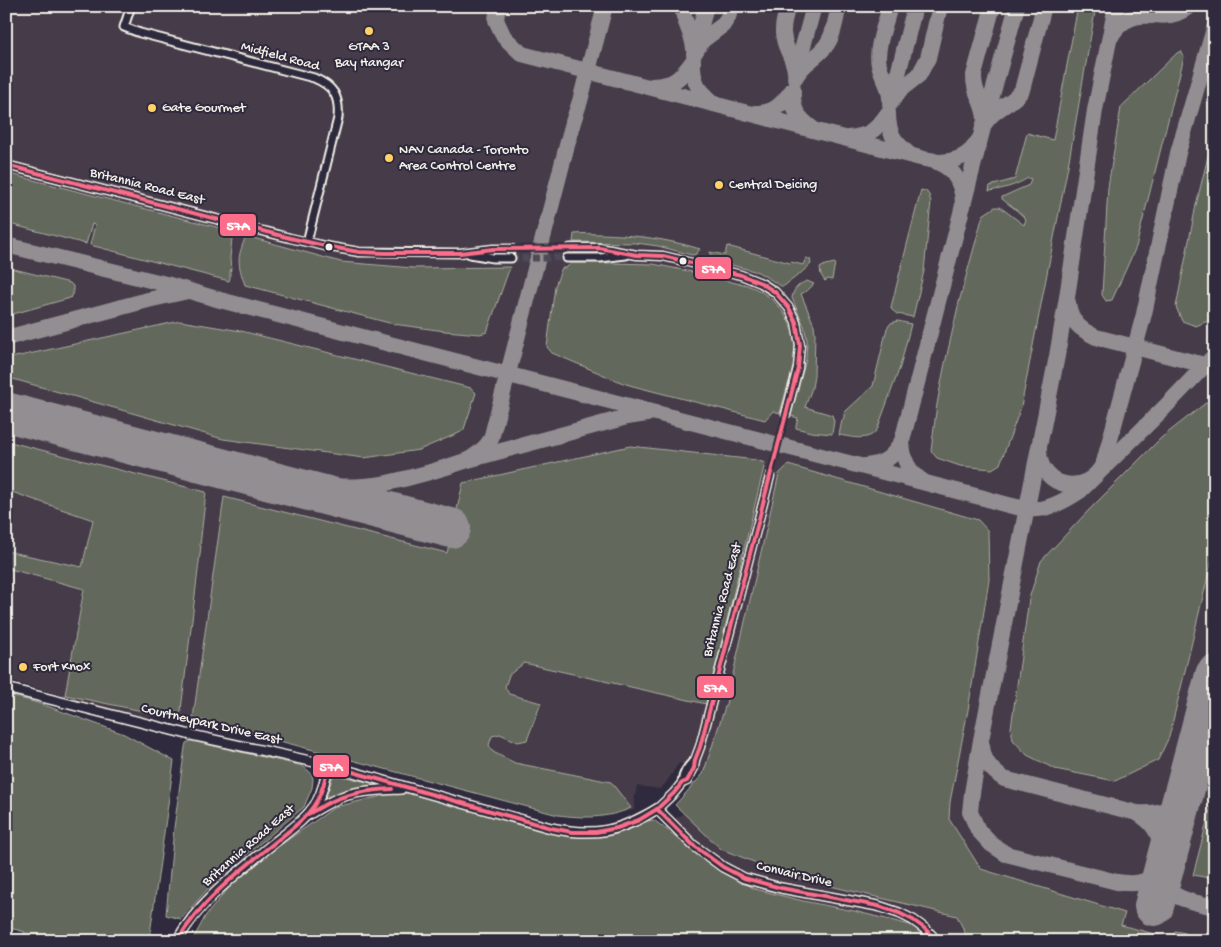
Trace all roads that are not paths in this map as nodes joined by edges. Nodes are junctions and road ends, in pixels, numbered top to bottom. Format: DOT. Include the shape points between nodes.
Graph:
graph roads {
  1 [pos="131,6"];
  2 [pos="6,165"];
  3 [pos="307,242"];
  4 [pos="570,248"];
  5 [pos="512,249"];
  6 [pos="460,253"];
  7 [pos="637,254"];
  8 [pos="511,258"];
  9 [pos="567,258"];
  10 [pos="786,414"];
  11 [pos="770,476"];
  12 [pos="6,688"];
  13 [pos="328,765"];
  14 [pos="410,788"];
  15 [pos="658,809"];
  16 [pos="306,815"];
  17 [pos="176,941"];
  18 [pos="937,941"];
  1 -- 3 [label="street, Midfield Road" via="124,27 314,78 330,87 338,102 338,118"];
  2 -- 3 [label="street, Britannia Road East"];
  3 -- 6 [label="street, Britannia Road East" via="359,252"];
  4 -- 7 [label="street" via="599,248"];
  5 -- 6 [label="street, Britannia Road East"];
  6 -- 8 [label="street, Britannia Road East"];
  7 -- 9 [label="street"];
  7 -- 10 [label="street" via="663,256 740,275 775,292 796,322 800,345 798,368"];
  11 -- 15 [label="street, Britannia Road East" via="700,747 695,760 682,776 682,783"];
  12 -- 13 [label="street, Courtneypark Drive East" via="183,733"];
  13 -- 14 [label="street, Courtneypark Drive East"];
  13 -- 16 [label="street, Britannia Road East" via="323,789"];
  14 -- 15 [label="street, Britannia Road East" via="572,832 617,828"];
  14 -- 16 [label="street" via="348,795"];
  15 -- 18 [label="street, Convair Drive" via="693,845 744,878 878,906 913,920"];
  16 -- 17 [label="street, Britannia Road East" via="202,904"];
}
